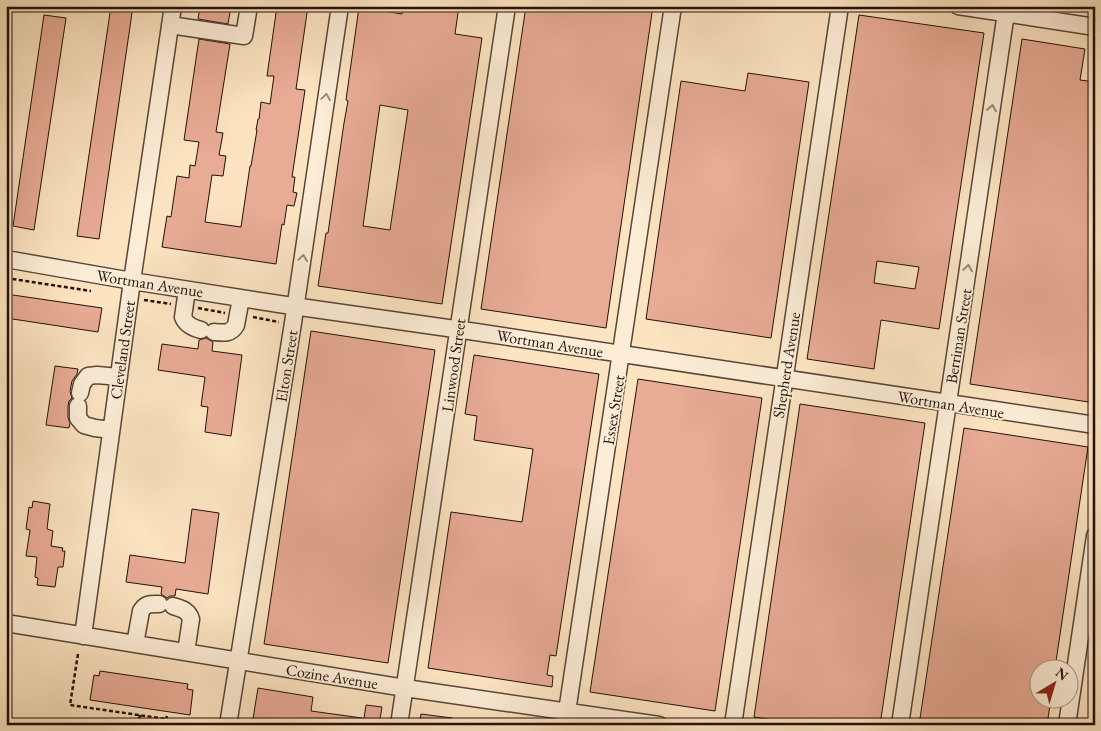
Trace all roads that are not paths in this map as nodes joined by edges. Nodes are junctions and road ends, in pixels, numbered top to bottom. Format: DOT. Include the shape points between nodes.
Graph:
graph roads {
  1 [pos="173,6"];
  2 [pos="249,6"];
  3 [pos="340,6"];
  4 [pos="507,6"];
  5 [pos="673,6"];
  6 [pos="840,6"];
  7 [pos="958,6"];
  8 [pos="1007,10"];
  9 [pos="170,25"];
  10 [pos="1095,27"];
  11 [pos="6,259"];
  12 [pos="132,281"];
  13 [pos="187,290"];
  14 [pos="241,298"];
  15 [pos="296,306"];
  16 [pos="458,329"];
  17 [pos="621,354"];
  18 [pos="118,377"];
  19 [pos="784,378"];
  20 [pos="948,403"];
  21 [pos="1095,425"];
  22 [pos="111,430"];
  23 [pos="1095,536"];
  24 [pos="6,623"];
  25 [pos="83,636"];
  26 [pos="135,644"];
  27 [pos="186,652"];
  28 [pos="238,661"];
  29 [pos="405,688"];
  30 [pos="566,718"];
  31 [pos="228,725"];
  32 [pos="399,725"];
  33 [pos="659,725"];
  34 [pos="733,725"];
  35 [pos="900,725"];
  36 [pos="1067,725"];
  1 -- 9 [label="street, Cleveland Street"];
  2 -- 9 [label="street" via="244,36"];
  15 -- 3 [label="street, Elton Street, one-way"];
  4 -- 16 [label="street, Linwood Street"];
  5 -- 17 [label="street, Essex Street"];
  6 -- 19 [label="street, Shepherd Avenue"];
  7 -- 8 [label="street"];
  8 -- 10 [label="street"];
  20 -- 8 [label="street, Berriman Street, one-way"];
  9 -- 12 [label="street, Cleveland Street"];
  11 -- 12 [label="street, Wortman Avenue"];
  12 -- 13 [label="street, Wortman Avenue"];
  12 -- 18 [label="street, Cleveland Street"];
  13 -- 14 [label="street, Wortman Avenue"];
  13 -- 14 [label="street" via="184,320 195,328 208,331 231,331 236,325"];
  14 -- 15 [label="street, Wortman Avenue"];
  15 -- 16 [label="street, Wortman Avenue"];
  15 -- 28 [label="street, Elton Street"];
  16 -- 17 [label="street, Wortman Avenue"];
  16 -- 29 [label="street, Linwood Street"];
  17 -- 19 [label="street, Wortman Avenue"];
  17 -- 30 [label="street, Essex Street"];
  18 -- 22 [label="street, Cleveland Street"];
  18 -- 22 [label="street" via="88,376 82,384 79,400 78,418 84,425"];
  19 -- 20 [label="street, Wortman Avenue"];
  19 -- 34 [label="street, Shepherd Avenue"];
  20 -- 21 [label="street, Wortman Avenue"];
  20 -- 35 [label="street, Berriman Street"];
  22 -- 25 [label="street, Cleveland Street"];
  23 -- 36 [label="street"];
  24 -- 25 [label="street, Cozine Avenue"];
  25 -- 26 [label="street, Cozine Avenue"];
  26 -- 27 [label="street, Cozine Avenue"];
  26 -- 27 [label="street" via="140,611 149,604 166,605 189,614"];
  27 -- 28 [label="street, Cozine Avenue"];
  28 -- 29 [label="street, Cozine Avenue"];
  28 -- 31 [label="street, Elton Street"];
  29 -- 30 [label="street, Cozine Avenue"];
  29 -- 32 [label="street, Linwood Street"];
  30 -- 33 [label="street, Cozine Avenue"];
}
